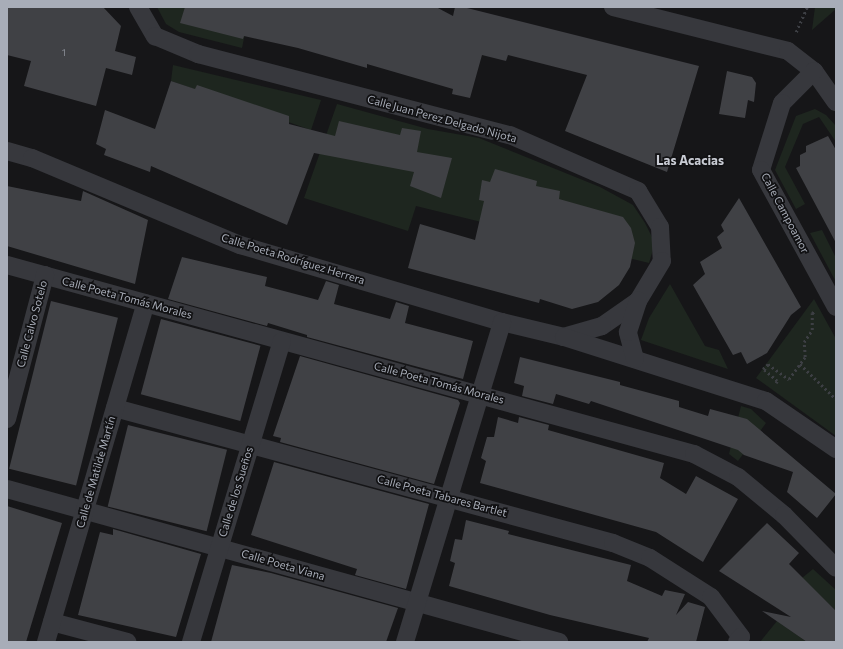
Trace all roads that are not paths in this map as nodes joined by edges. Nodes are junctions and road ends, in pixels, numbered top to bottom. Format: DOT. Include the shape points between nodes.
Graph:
graph roads {
  1 [pos="138,7"];
  2 [pos="613,7"];
  3 [pos="814,71"];
  4 [pos="836,102"];
  5 [pos="7,151"];
  6 [pos="7,265"];
  7 [pos="45,275"];
  8 [pos="638,301"];
  9 [pos="146,303"];
  10 [pos="834,303"];
  11 [pos="502,322"];
  12 [pos="564,337"];
  13 [pos="282,341"];
  14 [pos="635,360"];
  15 [pos="481,394"];
  16 [pos="115,408"];
  17 [pos="7,419"];
  18 [pos="251,444"];
  19 [pos="836,449"];
  20 [pos="7,489"];
  21 [pos="449,498"];
  22 [pos="85,510"];
  23 [pos="220,547"];
  24 [pos="836,568"];
  25 [pos="417,604"];
  26 [pos="52,622"];
  27 [pos="739,639"];
  28 [pos="46,642"];
  29 [pos="127,642"];
  30 [pos="191,642"];
  31 [pos="405,642"];
  32 [pos="559,642"];
  1 -- 8 [label="street, Calle Juan Perez Delgado Nijota" via="155,36 198,54 510,135 638,191 660,227 662,261"];
  2 -- 3 [label="street" via="788,50"];
  3 -- 4 [label="street"];
  3 -- 10 [label="street, Calle Campoamor" via="782,103 761,170"];
  5 -- 11 [label="street, Calle Poeta Rodríguez Herrera" via="32,158 240,245"];
  6 -- 7 [label="street, Calle Poeta Tomás Morales"];
  7 -- 9 [label="street, Calle Poeta Tomás Morales"];
  7 -- 17 [label="street, Calle Calvo Sotelo"];
  8 -- 12 [label="street, Calle Juan Perez Delgado Nijota" via="602,326"];
  8 -- 14 [label="street, Calle Juan Perez Delgado Nijota" via="628,332"];
  9 -- 13 [label="street, Calle Poeta Tomás Morales"];
  9 -- 16 [label="street, Calle de Matilde Martín"];
  11 -- 12 [label="street, Calle Poeta Rodríguez Herrera"];
  11 -- 15 [label="street"];
  12 -- 14 [label="street"];
  13 -- 15 [label="street, Calle Poeta Tomás Morales"];
  13 -- 18 [label="street, Calle de los Sueños"];
  14 -- 19 [label="street" via="766,401"];
  15 -- 21 [label="street"];
  15 -- 24 [label="street, Calle Poeta Tomás Morales" via="694,454 738,477 784,515"];
  16 -- 18 [label="street, Calle Poeta Tabares Bartlet"];
  16 -- 22 [label="street, Calle de Matilde Martín"];
  18 -- 21 [label="street, Calle Poeta Tabares Bartlet"];
  18 -- 23 [label="street, Calle de los Sueños"];
  20 -- 22 [label="street, Calle Poeta Viana"];
  21 -- 25 [label="street"];
  21 -- 27 [label="street, Calle Poeta Tabares Bartlet" via="613,543 650,558 711,597"];
  22 -- 23 [label="street, Calle Poeta Viana"];
  22 -- 26 [label="street, Calle de Matilde Martín"];
  23 -- 25 [label="street, Calle Poeta Viana"];
  23 -- 30 [label="street, Calle de los Sueños"];
  25 -- 31 [label="street"];
  25 -- 32 [label="street, Calle Poeta Viana"];
  26 -- 28 [label="street, Calle de Matilde Martín"];
  26 -- 29 [label="street"];
}
